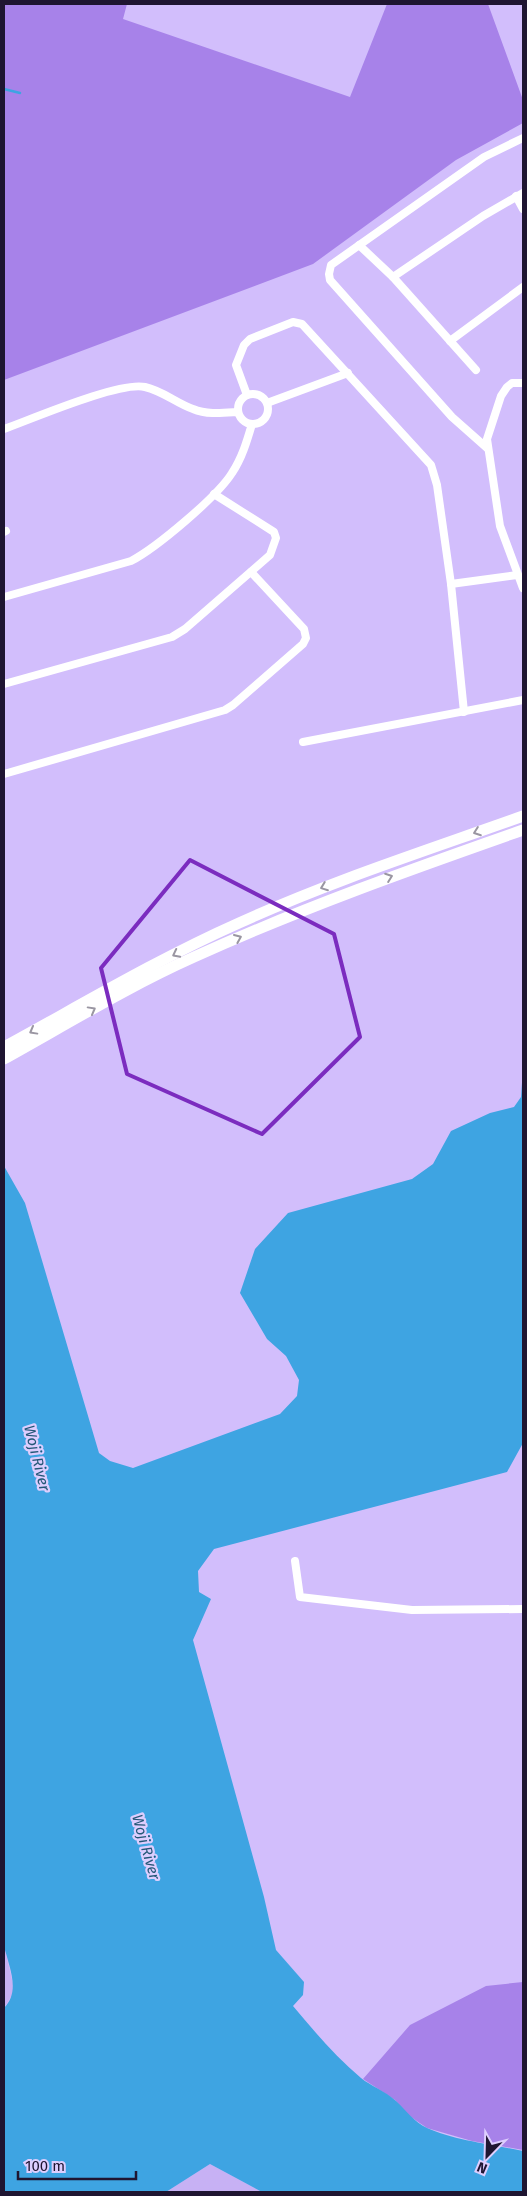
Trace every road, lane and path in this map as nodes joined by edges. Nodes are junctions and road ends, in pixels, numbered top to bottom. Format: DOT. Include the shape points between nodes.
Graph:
graph roads {
  1 [pos="523,138"];
  2 [pos="520,194"];
  3 [pos="523,209"];
  4 [pos="359,246"];
  5 [pos="393,277"];
  6 [pos="523,287"];
  7 [pos="450,341"];
  8 [pos="476,370"];
  9 [pos="348,373"];
  10 [pos="523,383"];
  11 [pos="246,395"];
  12 [pos="267,403"];
  13 [pos="238,412"];
  14 [pos="252,424"];
  15 [pos="4,430"];
  16 [pos="487,448"];
  17 [pos="214,494"];
  18 [pos="251,572"];
  19 [pos="517,575"];
  20 [pos="451,584"];
  21 [pos="523,588"];
  22 [pos="4,596"];
  23 [pos="4,684"];
  24 [pos="523,700"];
  25 [pos="464,712"];
  26 [pos="303,742"];
  27 [pos="4,774"];
  28 [pos="523,816"];
  29 [pos="523,830"];
  30 [pos="4,1047"];
  31 [pos="4,1059"];
  32 [pos="295,1561"];
  33 [pos="523,1609"];
  1 -- 4 [label="street" via="484,157"];
  2 -- 3 [label="street"];
  2 -- 5 [label="street"];
  4 -- 5 [label="street"];
  4 -- 16 [label="street" via="331,265 330,280 452,416"];
  5 -- 7 [label="street"];
  6 -- 7 [label="street"];
  7 -- 8 [label="street"];
  9 -- 11 [label="street" via="302,324 293,322 250,339 244,345 236,365"];
  9 -- 12 [label="street"];
  9 -- 20 [label="street" via="432,465"];
  10 -- 16 [label="street" via="512,383 501,396 486,439"];
  11 -- 12 [label="street" via="256,394"];
  11 -- 13 [label="street" via="239,402"];
  12 -- 14 [label="street" via="266,416"];
  13 -- 14 [label="street" via="244,421"];
  13 -- 15 [label="street" via="194,410 163,393 144,386 130,386"];
  14 -- 17 [label="street" via="232,475"];
  16 -- 19 [label="street" via="500,526"];
  17 -- 18 [label="street" via="274,532 276,538 270,555"];
  17 -- 22 [label="street" via="146,553 131,561"];
  18 -- 23 [label="street" via="185,629 172,636"];
  18 -- 27 [label="street" via="304,629 306,638 233,705"];
  19 -- 20 [label="street"];
  19 -- 21 [label="street"];
  20 -- 25 [label="street"];
  24 -- 25 [label="street"];
  25 -- 26 [label="street"];
  28 -- 30 [label="main road, one-way" via="356,875 237,924"];
  31 -- 29 [label="main road, one-way" via="194,957 310,907"];
  32 -- 33 [label="street" via="300,1597 412,1610"];
}
